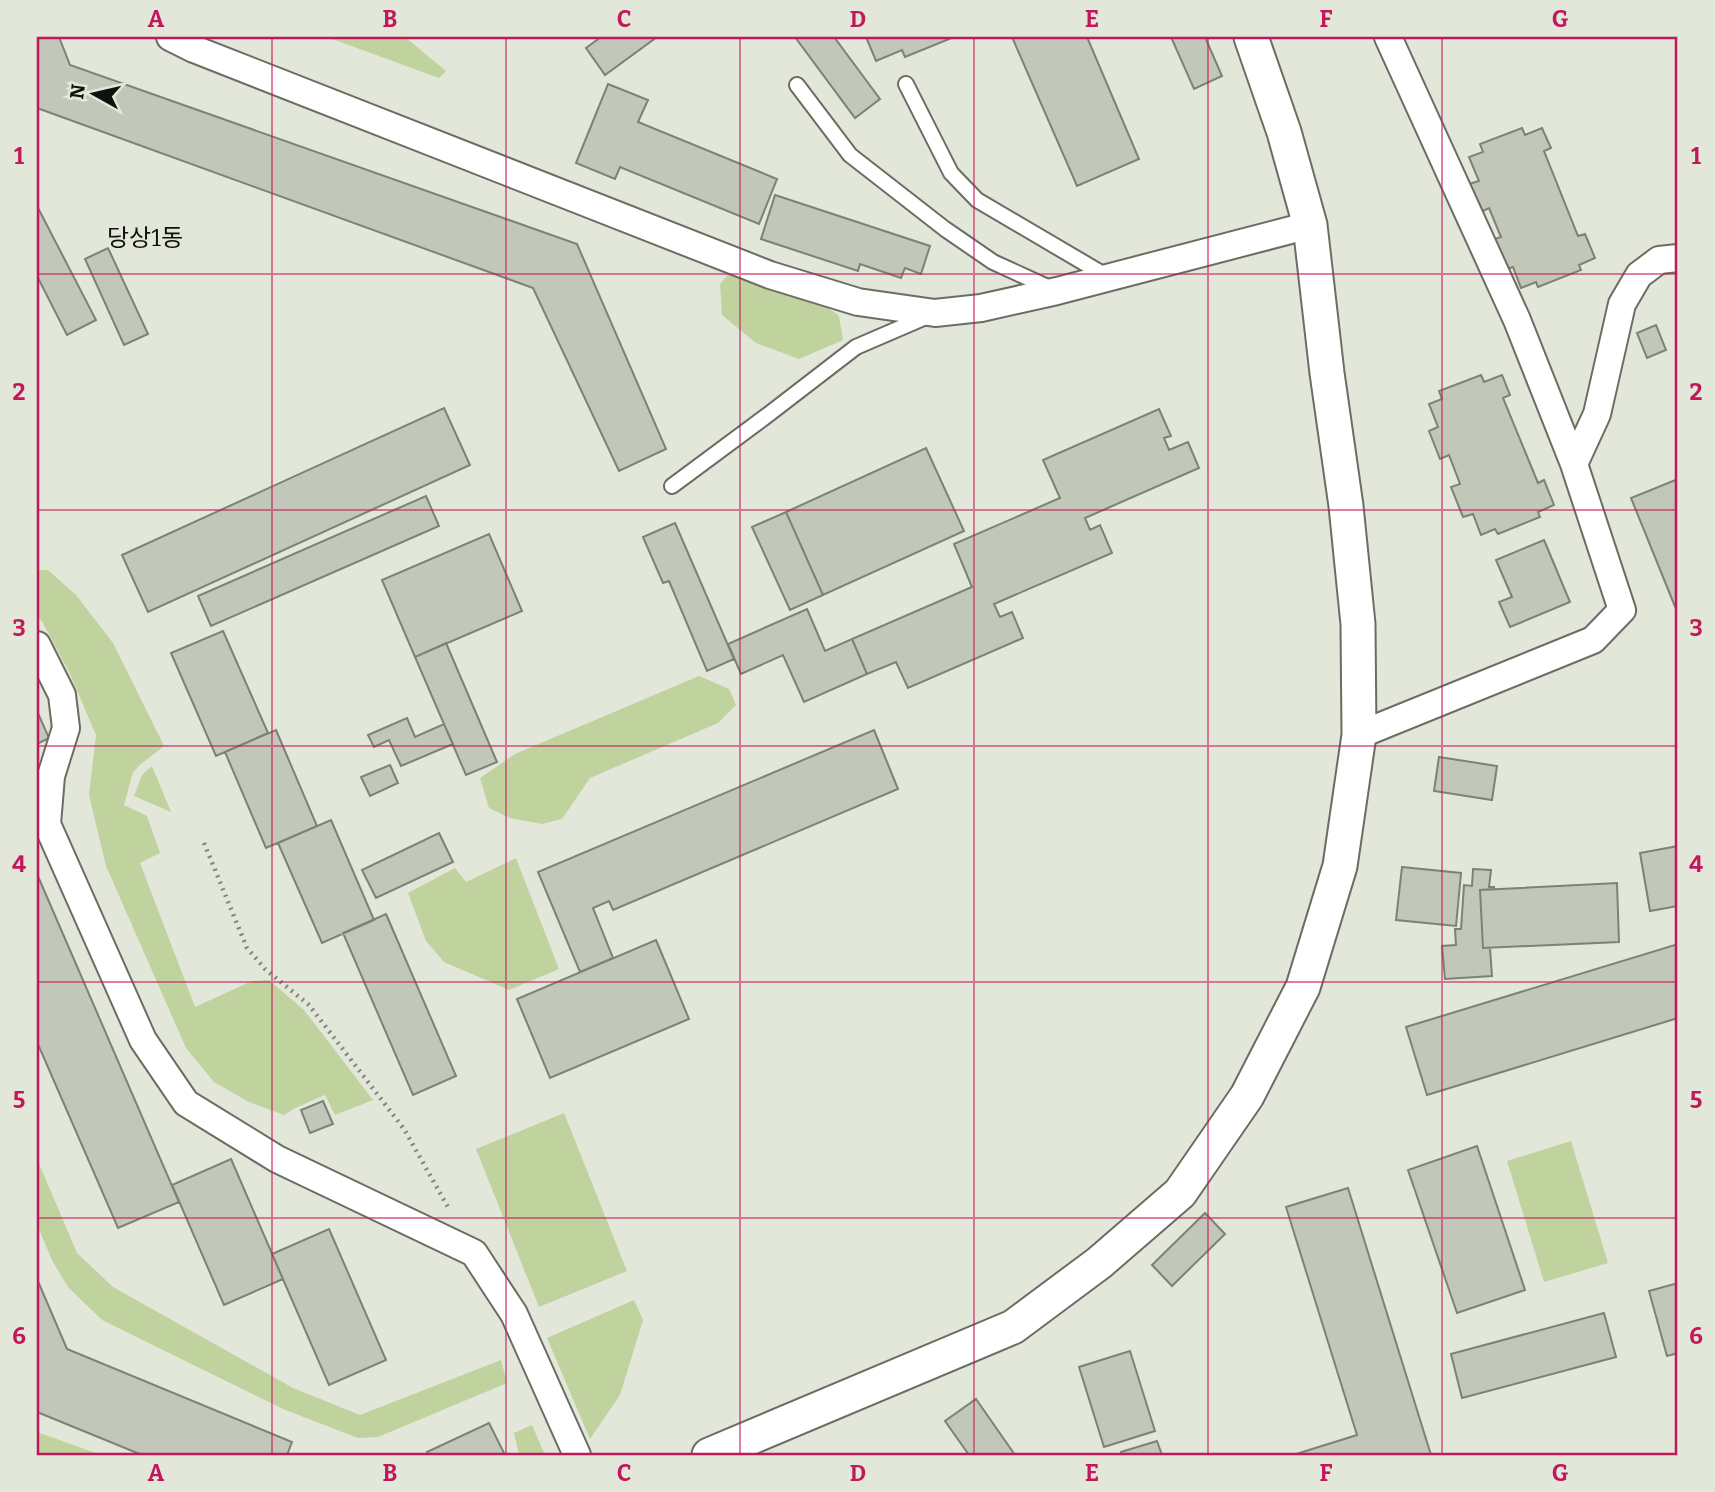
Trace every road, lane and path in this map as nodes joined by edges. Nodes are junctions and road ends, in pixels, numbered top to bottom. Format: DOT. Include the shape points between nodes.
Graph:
graph roads {
  1 [pos="170,37"];
  2 [pos="1251,37"];
  3 [pos="1388,37"];
  4 [pos="906,84"];
  5 [pos="797,85"];
  6 [pos="1310,225"];
  7 [pos="1678,258"];
  8 [pos="1109,278"];
  9 [pos="1056,291"];
  10 [pos="935,313"];
  11 [pos="1574,464"];
  12 [pos="672,486"];
  13 [pos="37,645"];
  14 [pos="1359,735"];
  15 [pos="204,843"];
  16 [pos="474,1253"];
  17 [pos="577,1455"];
  18 [pos="709,1455"];
  1 -- 10 [label="street" via="770,275 858,302"];
  2 -- 6 [label="street"];
  3 -- 11 [label="street" via="1517,320"];
  4 -- 8 [label="lane" via="951,173 977,200"];
  5 -- 9 [label="lane" via="850,155 993,262"];
  6 -- 8 [label="street"];
  6 -- 14 [label="street" via="1358,624"];
  7 -- 11 [label="street" via="1659,260 1639,275 1622,304 1597,414"];
  8 -- 9 [label="street"];
  9 -- 10 [label="street"];
  10 -- 12 [label="lane" via="856,347"];
  11 -- 14 [label="street" via="1622,610 1593,640"];
  13 -- 16 [label="street" via="62,695 66,728 51,776 47,824 143,1040 186,1103 277,1159"];
  14 -- 18 [label="street" via="1340,866 1303,987 1247,1096 1180,1194 1099,1263 1013,1326"];
  15 -- 16 [label="path" via="247,948 265,970 309,1005 404,1129"];
  16 -- 17 [label="street" via="514,1314"];
}
